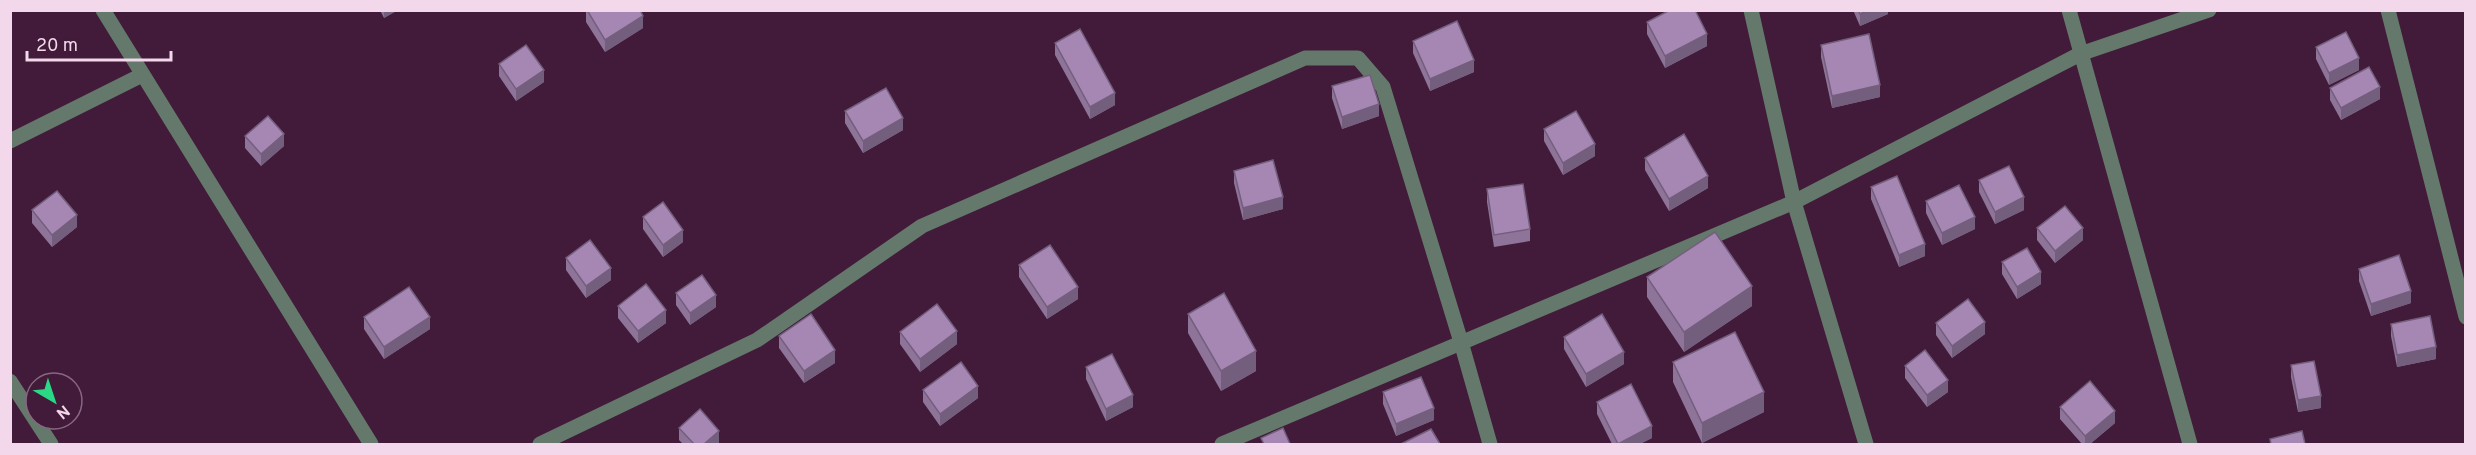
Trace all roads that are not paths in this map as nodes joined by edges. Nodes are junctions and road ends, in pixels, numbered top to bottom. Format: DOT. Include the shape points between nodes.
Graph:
graph roads {
  1 [pos="102,10"];
  2 [pos="1751,10"];
  3 [pos="2069,10"];
  4 [pos="2209,10"];
  5 [pos="2388,10"];
  6 [pos="2080,54"];
  7 [pos="142,75"];
  8 [pos="10,141"];
  9 [pos="1794,202"];
  10 [pos="2466,317"];
  11 [pos="1461,342"];
  12 [pos="10,381"];
  13 [pos="51,444"];
  14 [pos="371,444"];
  15 [pos="540,444"];
  16 [pos="1222,444"];
  17 [pos="1490,444"];
  18 [pos="1866,444"];
  19 [pos="2190,444"];
  1 -- 7 [label="street"];
  2 -- 9 [label="street"];
  3 -- 6 [label="street"];
  4 -- 6 [label="street"];
  5 -- 10 [label="street"];
  6 -- 9 [label="street"];
  6 -- 19 [label="street"];
  7 -- 8 [label="street"];
  7 -- 14 [label="street"];
  9 -- 11 [label="street"];
  9 -- 18 [label="street"];
  11 -- 15 [label="street" via="1383,87 1358,58 1305,58 922,225 757,340"];
  11 -- 16 [label="street"];
  11 -- 17 [label="street"];
  12 -- 13 [label="street"];
}
